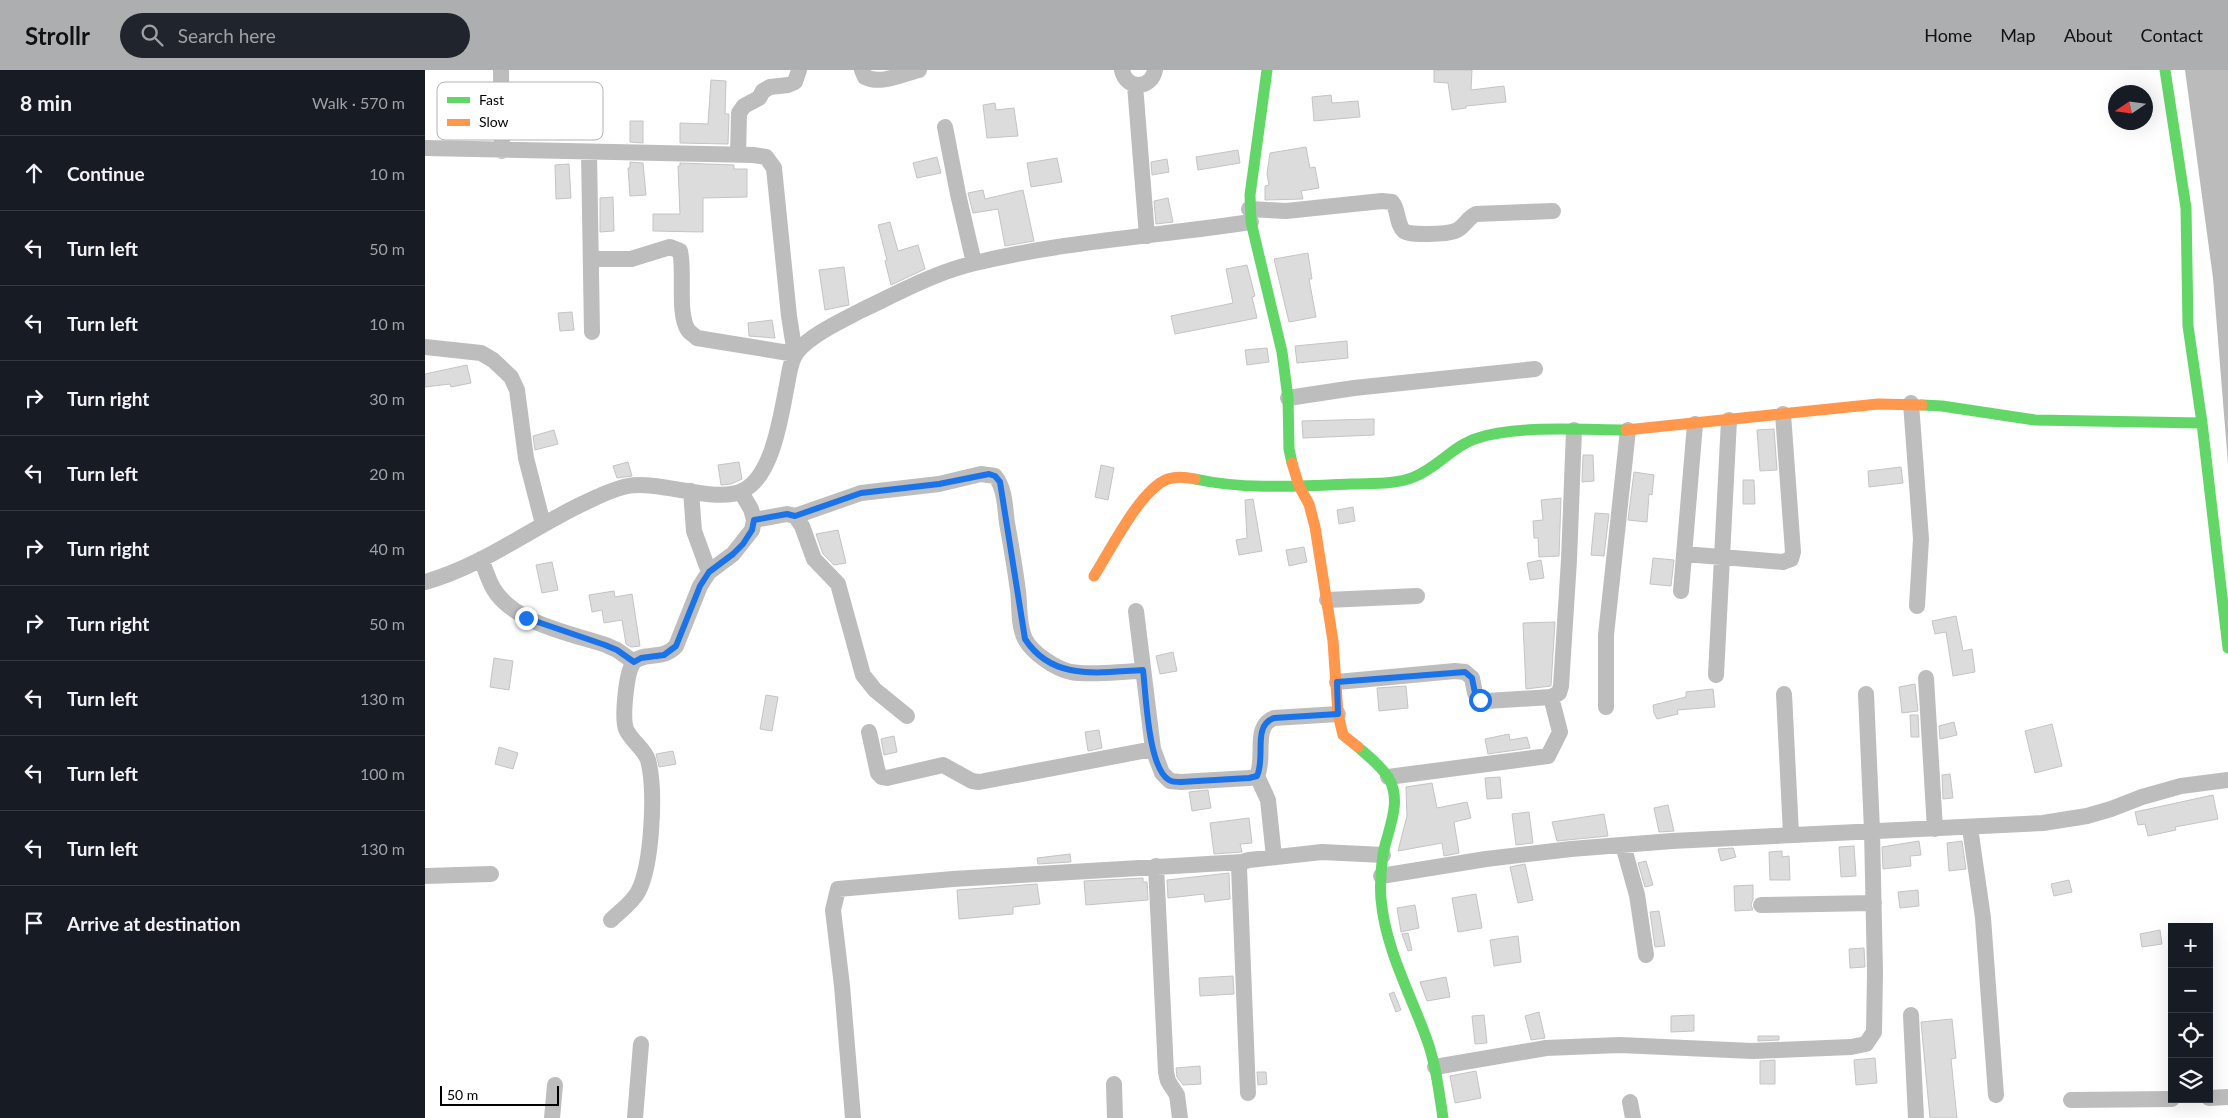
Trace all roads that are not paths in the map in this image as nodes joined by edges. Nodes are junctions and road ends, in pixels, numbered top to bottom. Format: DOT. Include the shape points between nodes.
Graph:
graph roads {
  1 [pos="799,70"];
  2 [pos="862,70"];
  3 [pos="919,70"];
  4 [pos="1122,70"];
  5 [pos="1155,70"];
  6 [pos="1161,70"];
  7 [pos="1267,70"];
  8 [pos="2165,70"];
  9 [pos="1135,85"];
  10 [pos="945,127"];
  11 [pos="502,140"];
  12 [pos="425,148"];
  13 [pos="502,151"];
  14 [pos="589,152"];
  15 [pos="739,155"];
  16 [pos="1553,211"];
  17 [pos="1250,215"];
  18 [pos="1147,236"];
  19 [pos="592,259"];
  20 [pos="974,263"];
  21 [pos="592,332"];
  22 [pos="425,347"];
  23 [pos="795,354"];
  24 [pos="1535,368"];
  25 [pos="1288,398"];
  26 [pos="1911,403"];
  27 [pos="1783,414"];
  28 [pos="1729,420"];
  29 [pos="2202,423"];
  30 [pos="1695,424"];
  31 [pos="1574,430"];
  32 [pos="1628,430"];
  33 [pos="1299,486"];
  34 [pos="691,491"];
  35 [pos="741,492"];
  36 [pos="795,516"];
  37 [pos="754,520"];
  38 [pos="543,524"];
  39 [pos="1684,554"];
  40 [pos="1722,558"];
  41 [pos="481,559"];
  42 [pos="709,572"];
  43 [pos="1095,576"];
  44 [pos="425,582"];
  45 [pos="1681,591"];
  46 [pos="1417,596"];
  47 [pos="1327,600"];
  48 [pos="1917,606"];
  49 [pos="1136,611"];
  50 [pos="2228,648"];
  51 [pos="634,662"];
  52 [pos="1143,670"];
  53 [pos="1716,675"];
  54 [pos="1926,678"];
  55 [pos="1337,682"];
  56 [pos="1784,694"];
  57 [pos="1866,694"];
  58 [pos="1551,697"];
  59 [pos="1606,707"];
  60 [pos="1338,714"];
  61 [pos="907,716"];
  62 [pos="869,732"];
  63 [pos="1153,748"];
  64 [pos="1257,776"];
  65 [pos="1388,777"];
  66 [pos="2228,780"];
  67 [pos="1970,828"];
  68 [pos="1935,829"];
  69 [pos="1872,830"];
  70 [pos="1791,834"];
  71 [pos="1623,844"];
  72 [pos="1383,855"];
  73 [pos="1274,857"];
  74 [pos="1243,862"];
  75 [pos="1156,866"];
  76 [pos="491,874"];
  77 [pos="425,876"];
  78 [pos="1381,876"];
  79 [pos="1874,903"];
  80 [pos="1761,905"];
  81 [pos="611,920"];
  82 [pos="1646,956"];
  83 [pos="1911,1015"];
  84 [pos="641,1044"];
  85 [pos="1435,1067"];
  86 [pos="1115,1084"];
  87 [pos="555,1085"];
  88 [pos="1248,1093"];
  89 [pos="1996,1095"];
  90 [pos="2228,1097"];
  91 [pos="2213,1098"];
  92 [pos="2168,1099"];
  93 [pos="2071,1100"];
  94 [pos="552,1118"];
  95 [pos="635,1118"];
  96 [pos="853,1118"];
  97 [pos="1115,1118"];
  98 [pos="1180,1118"];
  99 [pos="1443,1118"];
  100 [pos="1916,1118"];
  1 -- 15 [label="street" via="795,82 770,87 739,113"];
  2 -- 3 [label="street" via="865,77 883,80"];
  4 -- 9 [label="street" via="1126,80"];
  5 -- 6 [label="street"];
  5 -- 9 [label="street" via="1150,80"];
  7 -- 17 [label="street"];
  8 -- 29 [label="street" via="2186,208 2188,326"];
  9 -- 18 [label="street"];
  10 -- 20 [label="street"];
  11 -- 13 [label="street"];
  12 -- 13 [label="street"];
  13 -- 14 [label="street"];
  14 -- 15 [label="street"];
  14 -- 19 [label="street"];
  15 -- 23 [label="street" via="766,157 774,168"];
  16 -- 17 [label="street" via="1476,214 1468,217 1455,231 1411,235 1400,226 1397,208 1392,202"];
  17 -- 18 [label="street"];
  17 -- 25 [label="street" via="1282,352"];
  18 -- 20 [label="street" via="1053,248"];
  19 -- 21 [label="street"];
  19 -- 23 [label="street" via="631,259 670,247 679,250 683,319 689,331 697,338"];
  20 -- 23 [label="street" via="951,270 846,318 806,342"];
  22 -- 38 [label="street" via="481,354 493,360 511,377 517,390 526,458"];
  23 -- 35 [label="street" via="780,420 763,471"];
  24 -- 25 [label="street"];
  25 -- 33 [label="street" via="1289,449"];
  26 -- 27 [label="street" via="1840,406"];
  26 -- 29 [label="street" via="2035,420"];
  26 -- 48 [label="street" via="1921,539"];
  27 -- 28 [label="street"];
  27 -- 40 [label="street" via="1791,559 1783,562"];
  28 -- 30 [label="street"];
  28 -- 40 [label="street"];
  29 -- 50 [label="street"];
  30 -- 32 [label="street"];
  30 -- 39 [label="street"];
  31 -- 32 [label="street"];
  31 -- 33 [label="street" via="1523,431 1477,438 1416,476 1402,481"];
  31 -- 58 [label="street" via="1561,686 1559,693"];
  32 -- 59 [label="street" via="1606,635"];
  33 -- 43 [label="street" via="1211,484 1173,477 1154,486 1146,494"];
  33 -- 47 [label="street" via="1309,504 1315,527"];
  34 -- 35 [label="street" via="725,495"];
  34 -- 38 [label="street" via="646,484 626,486"];
  34 -- 42 [label="street" via="694,531"];
  35 -- 37 [label="street"];
  36 -- 37 [label="street" via="787,514"];
  36 -- 52 [label="street" via="861,493 939,484 981,474 995,476 1000,482 1006,513 1022,627 1031,648 1070,672"];
  36 -- 61 [label="street" via="814,559 838,584 863,674 875,690"];
  37 -- 42 [label="street" via="743,544"];
  38 -- 41 [label="street"];
  39 -- 40 [label="street"];
  39 -- 45 [label="street"];
  40 -- 53 [label="street"];
  41 -- 44 [label="street"];
  41 -- 51 [label="street" via="500,598 526,618 605,645"];
  42 -- 51 [label="street" via="700,586 676,646 664,655"];
  46 -- 47 [label="street"];
  47 -- 55 [label="street"];
  49 -- 52 [label="street"];
  51 -- 81 [label="street" via="625,697 624,720 629,736 648,759 653,820 643,881 631,902"];
  52 -- 63 [label="street"];
  54 -- 68 [label="street"];
  55 -- 58 [label="street" via="1465,672 1472,678 1480,700"];
  55 -- 60 [label="street"];
  56 -- 70 [label="street"];
  57 -- 69 [label="street"];
  58 -- 65 [label="street" via="1560,732 1548,756"];
  60 -- 64 [label="street" via="1266,721 1262,728 1261,768"];
  60 -- 65 [label="street" via="1343,735"];
  62 -- 63 [label="street" via="878,774 882,778 943,765 979,782"];
  63 -- 64 [label="street" via="1161,773 1170,781"];
  64 -- 73 [label="street" via="1268,800"];
  65 -- 72 [label="street" via="1394,813"];
  66 -- 67 [label="street" via="2181,786 2087,816"];
  67 -- 68 [label="street"];
  67 -- 89 [label="street" via="1983,918"];
  68 -- 69 [label="street"];
  69 -- 70 [label="street"];
  69 -- 79 [label="street"];
  70 -- 71 [label="street"];
  71 -- 78 [label="street" via="1486,859"];
  71 -- 82 [label="street" via="1637,895"];
  72 -- 73 [label="street" via="1323,852"];
  72 -- 78 [label="street"];
  73 -- 74 [label="street"];
  74 -- 75 [label="street"];
  74 -- 88 [label="street" via="1239,867"];
  75 -- 96 [label="street" via="953,878 837,889 833,910"];
  75 -- 98 [label="street" via="1166,1072 1177,1095"];
  76 -- 77 [label="street"];
  78 -- 85 [label="street" via="1381,899 1388,936"];
  79 -- 80 [label="street"];
  79 -- 85 [label="street" via="1874,1032 1866,1044 1753,1051 1620,1045 1546,1048"];
  83 -- 100 [label="street"];
  84 -- 95 [label="street"];
  85 -- 99 [label="street"];
  86 -- 97 [label="street"];
  87 -- 94 [label="street"];
  90 -- 91 [label="street"];
  92 -- 93 [label="street"];
}
